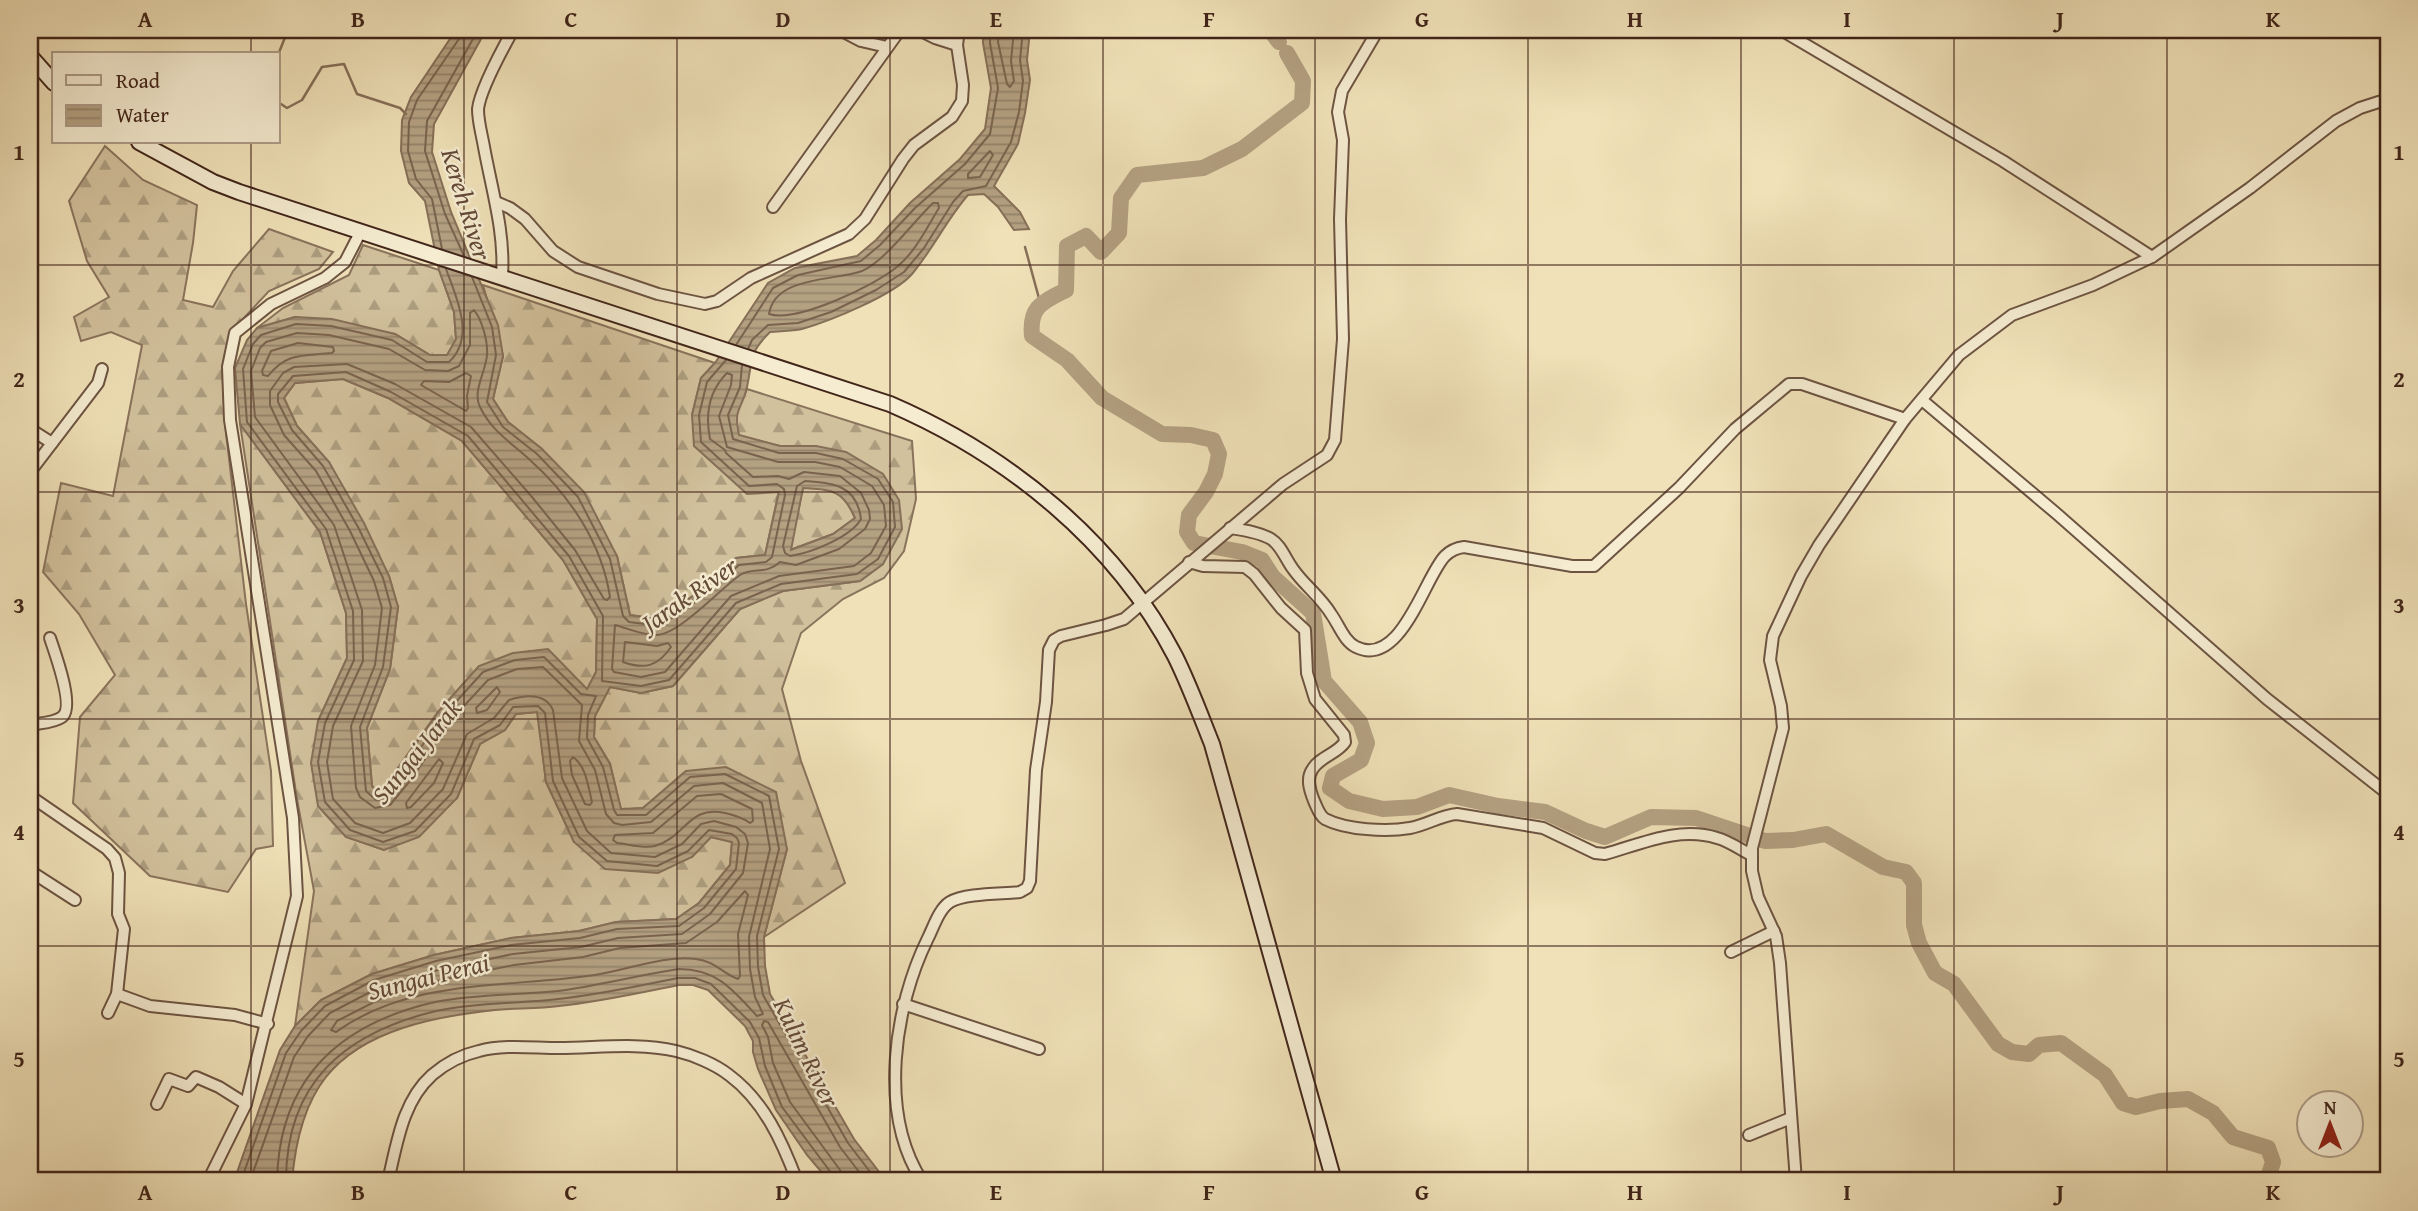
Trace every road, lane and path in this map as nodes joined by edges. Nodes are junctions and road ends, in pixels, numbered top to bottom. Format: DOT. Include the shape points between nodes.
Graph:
graph roads {
  1 [pos="513,30"];
  2 [pos="841,30"];
  3 [pos="900,30"];
  4 [pos="919,30"];
  5 [pos="959,30"];
  6 [pos="1378,30"];
  7 [pos="1781,30"];
  8 [pos="957,45"];
  9 [pos="887,47"];
  10 [pos="30,56"];
  11 [pos="52,81"];
  12 [pos="2388,99"];
  13 [pos="143,144"];
  14 [pos="496,202"];
  15 [pos="773,207"];
  16 [pos="361,231"];
  17 [pos="2152,257"];
  18 [pos="499,275"];
  19 [pos="102,369"];
  20 [pos="1922,400"];
  21 [pos="1905,419"];
  22 [pos="30,429"];
  23 [pos="52,443"];
  24 [pos="30,472"];
  25 [pos="1226,531"];
  26 [pos="1192,559"];
  27 [pos="1142,604"];
  28 [pos="50,638"];
  29 [pos="30,725"];
  30 [pos="2388,794"];
  31 [pos="30,796"];
  32 [pos="1752,851"];
  33 [pos="30,871"];
  34 [pos="75,900"];
  35 [pos="1774,931"];
  36 [pos="1731,952"];
  37 [pos="117,994"];
  38 [pos="902,1004"];
  39 [pos="108,1013"];
  40 [pos="268,1024"];
  41 [pos="1039,1049"];
  42 [pos="157,1104"];
  43 [pos="246,1104"];
  44 [pos="1791,1118"];
  45 [pos="1749,1135"];
  46 [pos="208,1181"];
  47 [pos="388,1181"];
  48 [pos="796,1181"];
  49 [pos="922,1181"];
  50 [pos="1334,1181"];
  51 [pos="1796,1181"];
  1 -- 14 [label="street" via="478,109"];
  2 -- 9 [label="street"];
  3 -- 9 [label="street"];
  4 -- 8 [label="street"];
  5 -- 8 [label="street"];
  6 -- 25 [label="street" via="1339,102 1343,339 1335,440 1327,455"];
  7 -- 17 [label="street" via="1992,154"];
  8 -- 14 [label="street" via="962,101 952,117 902,159 865,219 849,234 751,278 718,301 705,304 658,294 578,267 553,251 525,219"];
  9 -- 15 [label="street"];
  10 -- 11 [label="street"];
  12 -- 17 [label="street" via="2336,121"];
  13 -- 16 [label="street" via="213,182"];
  14 -- 18 [label="street" via="503,255"];
  16 -- 18 [label="street"];
  16 -- 40 [label="street" via="345,262 325,278 271,304 235,333 228,367 230,420 293,818 297,896"];
  17 -- 20 [label="street" via="2012,315 1959,355"];
  18 -- 27 [label="street" via="890,404 942,428 1005,466 1052,504 1101,550"];
  19 -- 23 [label="street" via="98,383"];
  20 -- 21 [label="street"];
  20 -- 30 [label="street" via="2267,699"];
  21 -- 25 [label="street" via="1802,384 1789,384 1735,429 1594,566 1454,549 1443,557 1401,631 1370,651 1345,638 1329,609 1300,579 1273,540"];
  21 -- 32 [label="street" via="1819,545 1773,636 1770,660 1783,728"];
  22 -- 23 [label="street"];
  23 -- 24 [label="street"];
  25 -- 26 [label="street"];
  26 -- 27 [label="street"];
  26 -- 32 [label="street" via="1203,566 1245,567 1305,630 1307,673 1315,699 1345,742 1310,773 1310,792 1324,818 1356,828 1392,830 1457,814 1543,828 1605,854 1663,837 1695,835"];
  27 -- 38 [label="street" via="1124,619 1054,640 1049,650 1027,888 961,898 942,909"];
  27 -- 50 [label="street" via="1189,685 1212,744"];
  28 -- 29 [label="street" via="63,677 66,710 63,717"];
  31 -- 37 [label="street" via="115,859 118,914 124,929"];
  32 -- 35 [label="street" via="1758,897"];
  33 -- 34 [label="street"];
  35 -- 36 [label="street"];
  35 -- 44 [label="street"];
  37 -- 39 [label="street"];
  37 -- 40 [label="street" via="150,1006 235,1015"];
  38 -- 41 [label="street"];
  38 -- 49 [label="street" via="895,1063 898,1118 906,1152"];
  40 -- 43 [label="street"];
  42 -- 43 [label="street" via="169,1079 188,1086 197,1077"];
  43 -- 46 [label="street"];
  44 -- 45 [label="street"];
  44 -- 51 [label="street"];
  47 -- 48 [label="street" via="404,1115 430,1077 450,1061 481,1050 507,1048 646,1046 677,1051 728,1074 755,1099 774,1128"];
}
